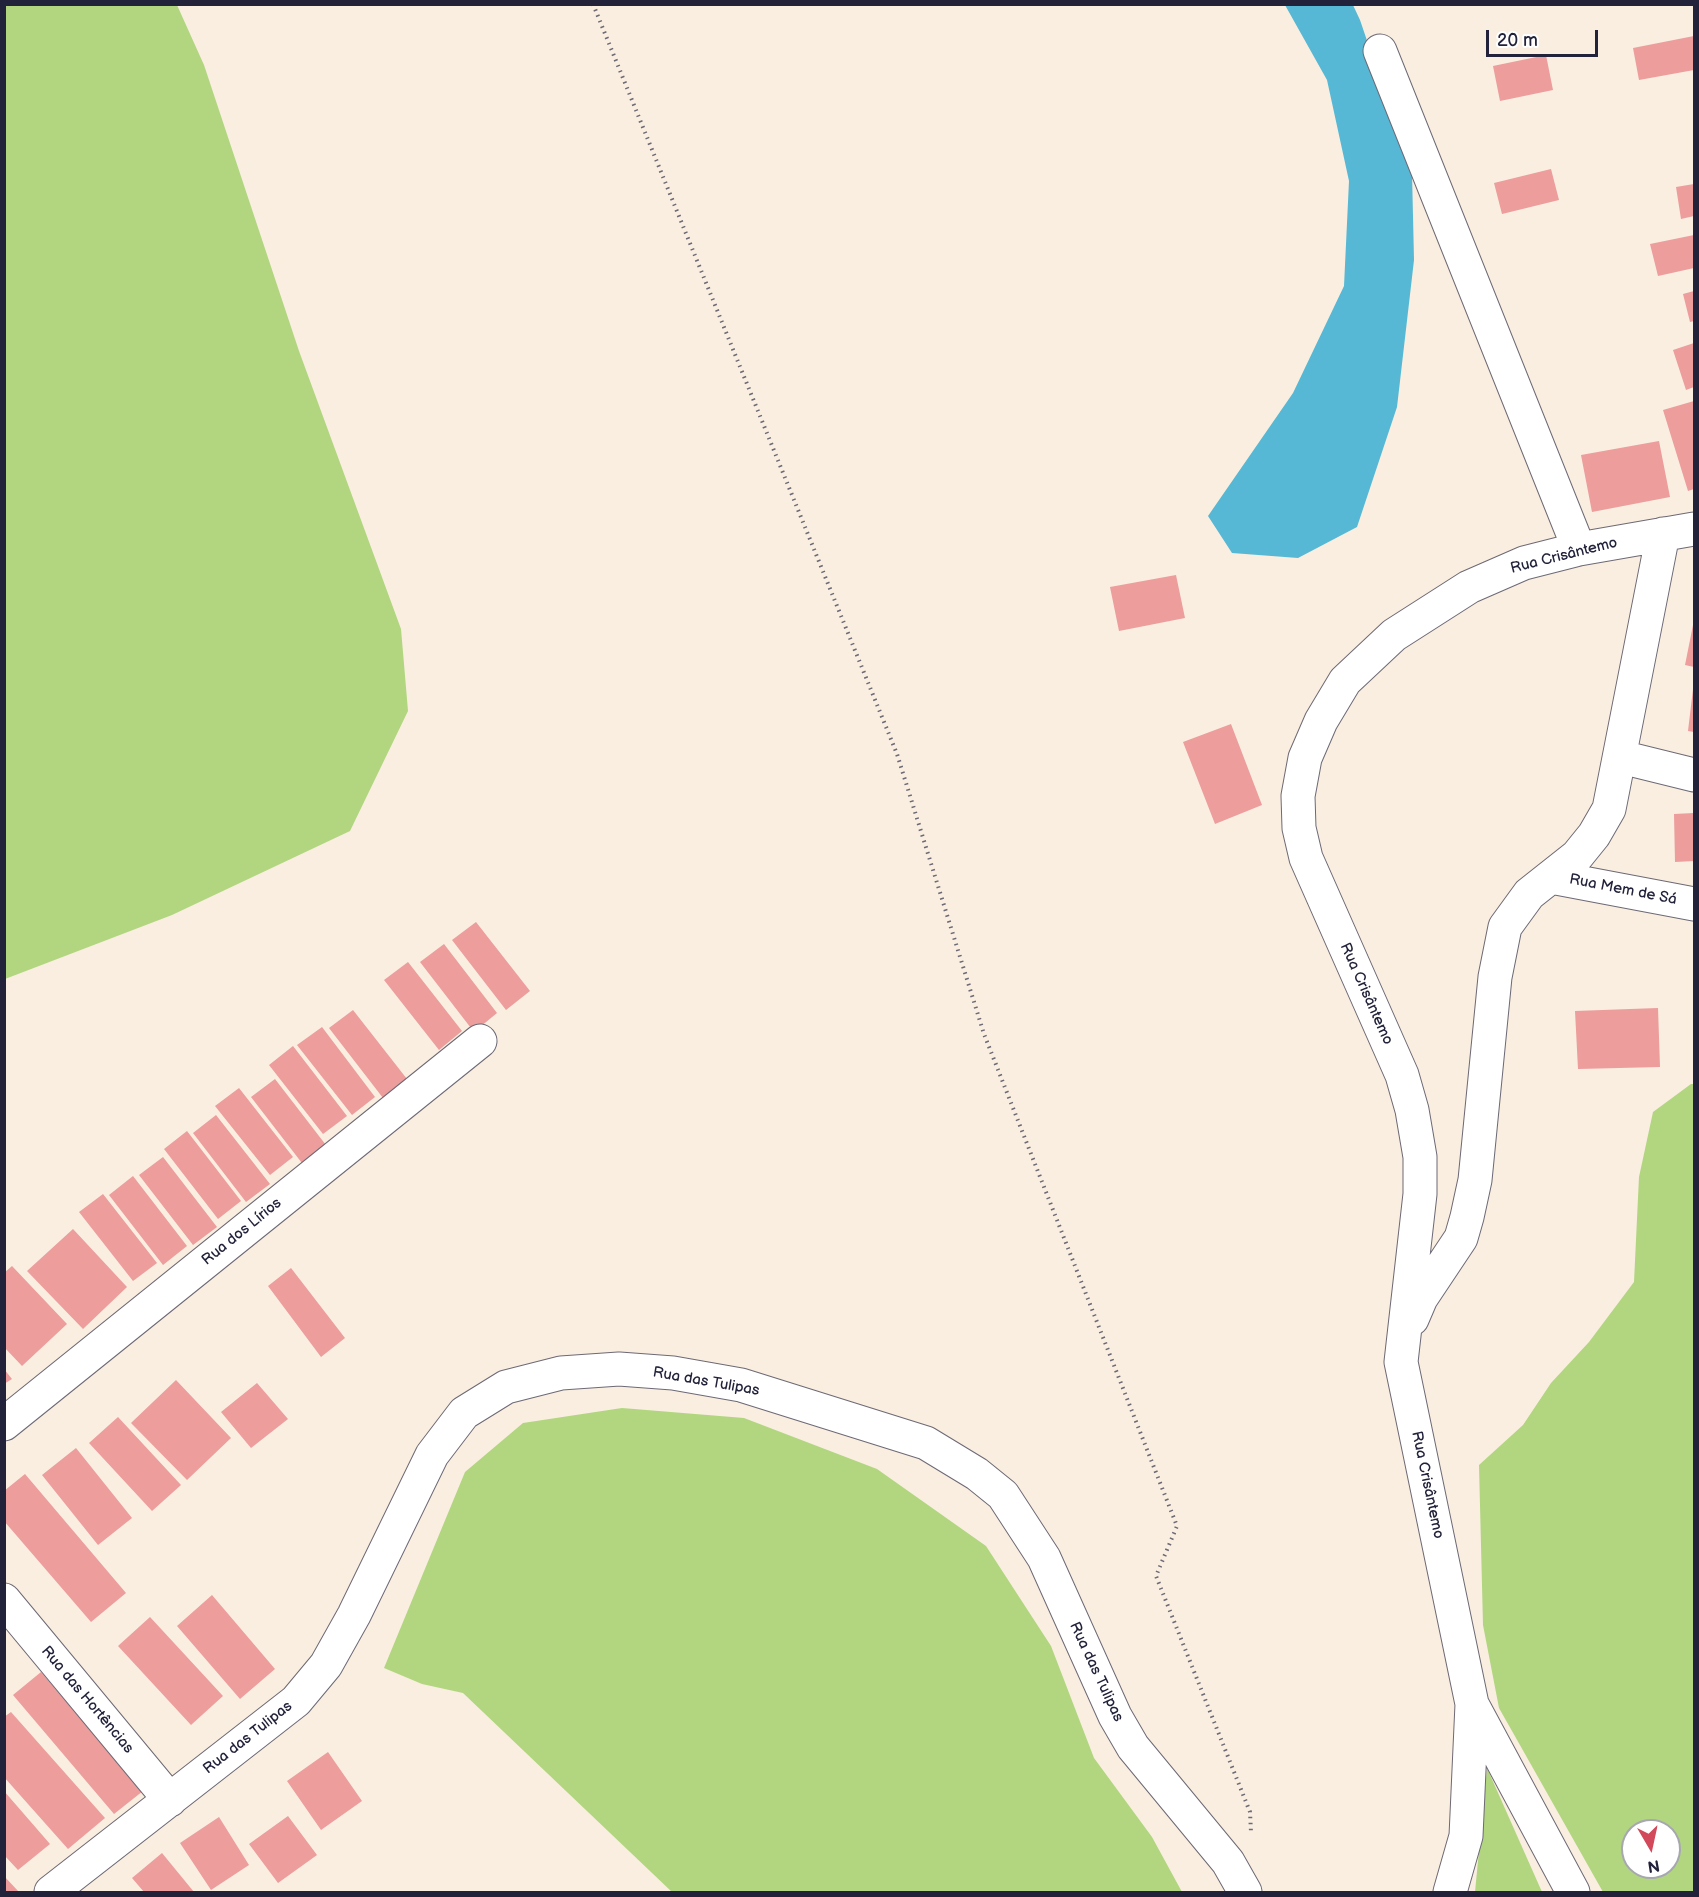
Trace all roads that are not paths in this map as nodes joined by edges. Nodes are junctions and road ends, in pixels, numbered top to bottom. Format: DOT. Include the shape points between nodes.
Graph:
graph roads {
  1 [pos="1380,51"];
  2 [pos="1679,531"];
  3 [pos="1580,549"];
  4 [pos="1621,757"];
  5 [pos="1695,775"];
  6 [pos="1551,877"];
  7 [pos="1695,904"];
  8 [pos="480,1041"];
  9 [pos="1401,1362"];
  10 [pos="4,1424"];
  11 [pos="4,1600"];
  12 [pos="1472,1704"];
  13 [pos="170,1800"];
  14 [pos="51,1893"];
  15 [pos="1245,1893"];
  16 [pos="1450,1893"];
  17 [pos="1573,1893"];
  1 -- 3 [label="street"];
  2 -- 3 [label="street, Rua Crisântemo"];
  2 -- 4 [label="street"];
  3 -- 9 [label="street, Rua Crisântemo" via="1524,563 1468,586 1394,635 1345,681 1320,721 1305,758 1298,796 1299,828 1306,858 1402,1075 1420,1157 1420,1194"];
  4 -- 5 [label="street"];
  4 -- 6 [label="street" via="1609,809 1594,835 1577,856"];
  6 -- 7 [label="street, Rua Mem de Sá"];
  6 -- 9 [label="street" via="1529,894 1505,927 1495,977 1475,1180 1467,1217 1455,1248 1415,1309"];
  8 -- 10 [label="street, Rua dos Lírios"];
  9 -- 12 [label="street, Rua Crisântemo"];
  11 -- 13 [label="street, Rua das Hortências"];
  12 -- 16 [label="street, Rua Crisântemo" via="1466,1836"];
  12 -- 17 [label="street, Rua Crisântemo"];
  13 -- 14 [label="street, Rua das Tulipas"];
  13 -- 15 [label="street, Rua das Tulipas" via="296,1701 326,1665 432,1455 464,1413 506,1387 561,1373 619,1369 673,1373 741,1385 926,1443 1003,1495 1044,1558 1115,1716 1133,1747 1228,1862"];
}
